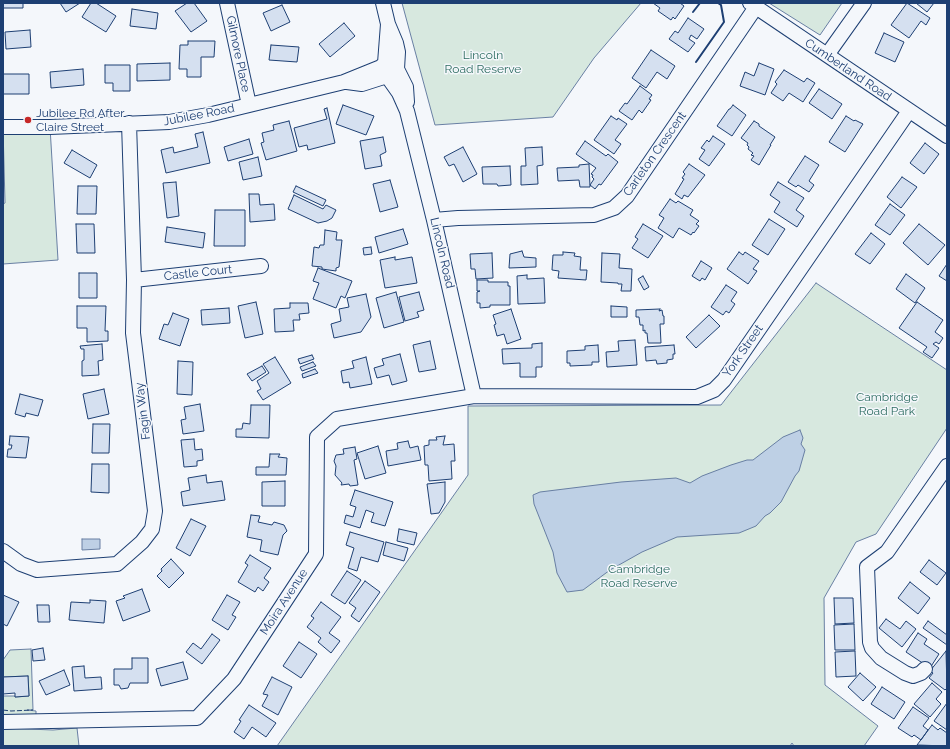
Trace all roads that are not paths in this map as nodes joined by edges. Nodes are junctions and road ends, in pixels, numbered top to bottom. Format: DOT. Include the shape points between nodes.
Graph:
graph roads {
  1 [pos="227,3"];
  2 [pos="383,3"];
  3 [pos="864,3"];
  4 [pos="753,5"];
  5 [pos="827,55"];
  6 [pos="390,70"];
  7 [pos="249,105"];
  8 [pos="908,111"];
  9 [pos="129,124"];
  10 [pos="3,127"];
  11 [pos="947,136"];
  12 [pos="434,220"];
  13 [pos="261,266"];
  14 [pos="134,280"];
  15 [pos="474,396"];
  16 [pos="947,466"];
  17 [pos="3,552"];
  18 [pos="925,669"];
  19 [pos="3,722"];
  1 -- 7 [label="street, Gilmore Place"];
  2 -- 6 [label="street, Lincoln Road" via="398,52"];
  3 -- 5 [label="street"];
  4 -- 5 [label="street, Cumberland Road"];
  4 -- 12 [label="street, Carleton Crescent" via="628,196 614,208 594,215"];
  5 -- 8 [label="street, Cumberland Road"];
  6 -- 7 [label="street, Jubilee Road" via="362,84 344,82"];
  6 -- 12 [label="street, Lincoln Road" via="406,87 407,111"];
  7 -- 9 [label="street, Jubilee Road" via="169,122"];
  8 -- 11 [label="street, Cumberland Road"];
  8 -- 15 [label="street, York Street" via="724,380 714,390 697,397"];
  9 -- 10 [label="street, Jubilee Road"];
  9 -- 14 [label="street, Fagin Way"];
  12 -- 15 [label="street, Lincoln Road"];
  13 -- 14 [label="street, Castle Court"];
  14 -- 17 [label="street, Fagin Way" via="133,333 155,511 152,529 142,542 117,564 37,570 21,564"];
  15 -- 19 [label="street, Moira Avenue" via="338,419 317,437 316,554 234,679 197,718"];
  16 -- 18 [label="street" via="887,552 867,567 872,648 881,658 905,673 914,676"];
}
